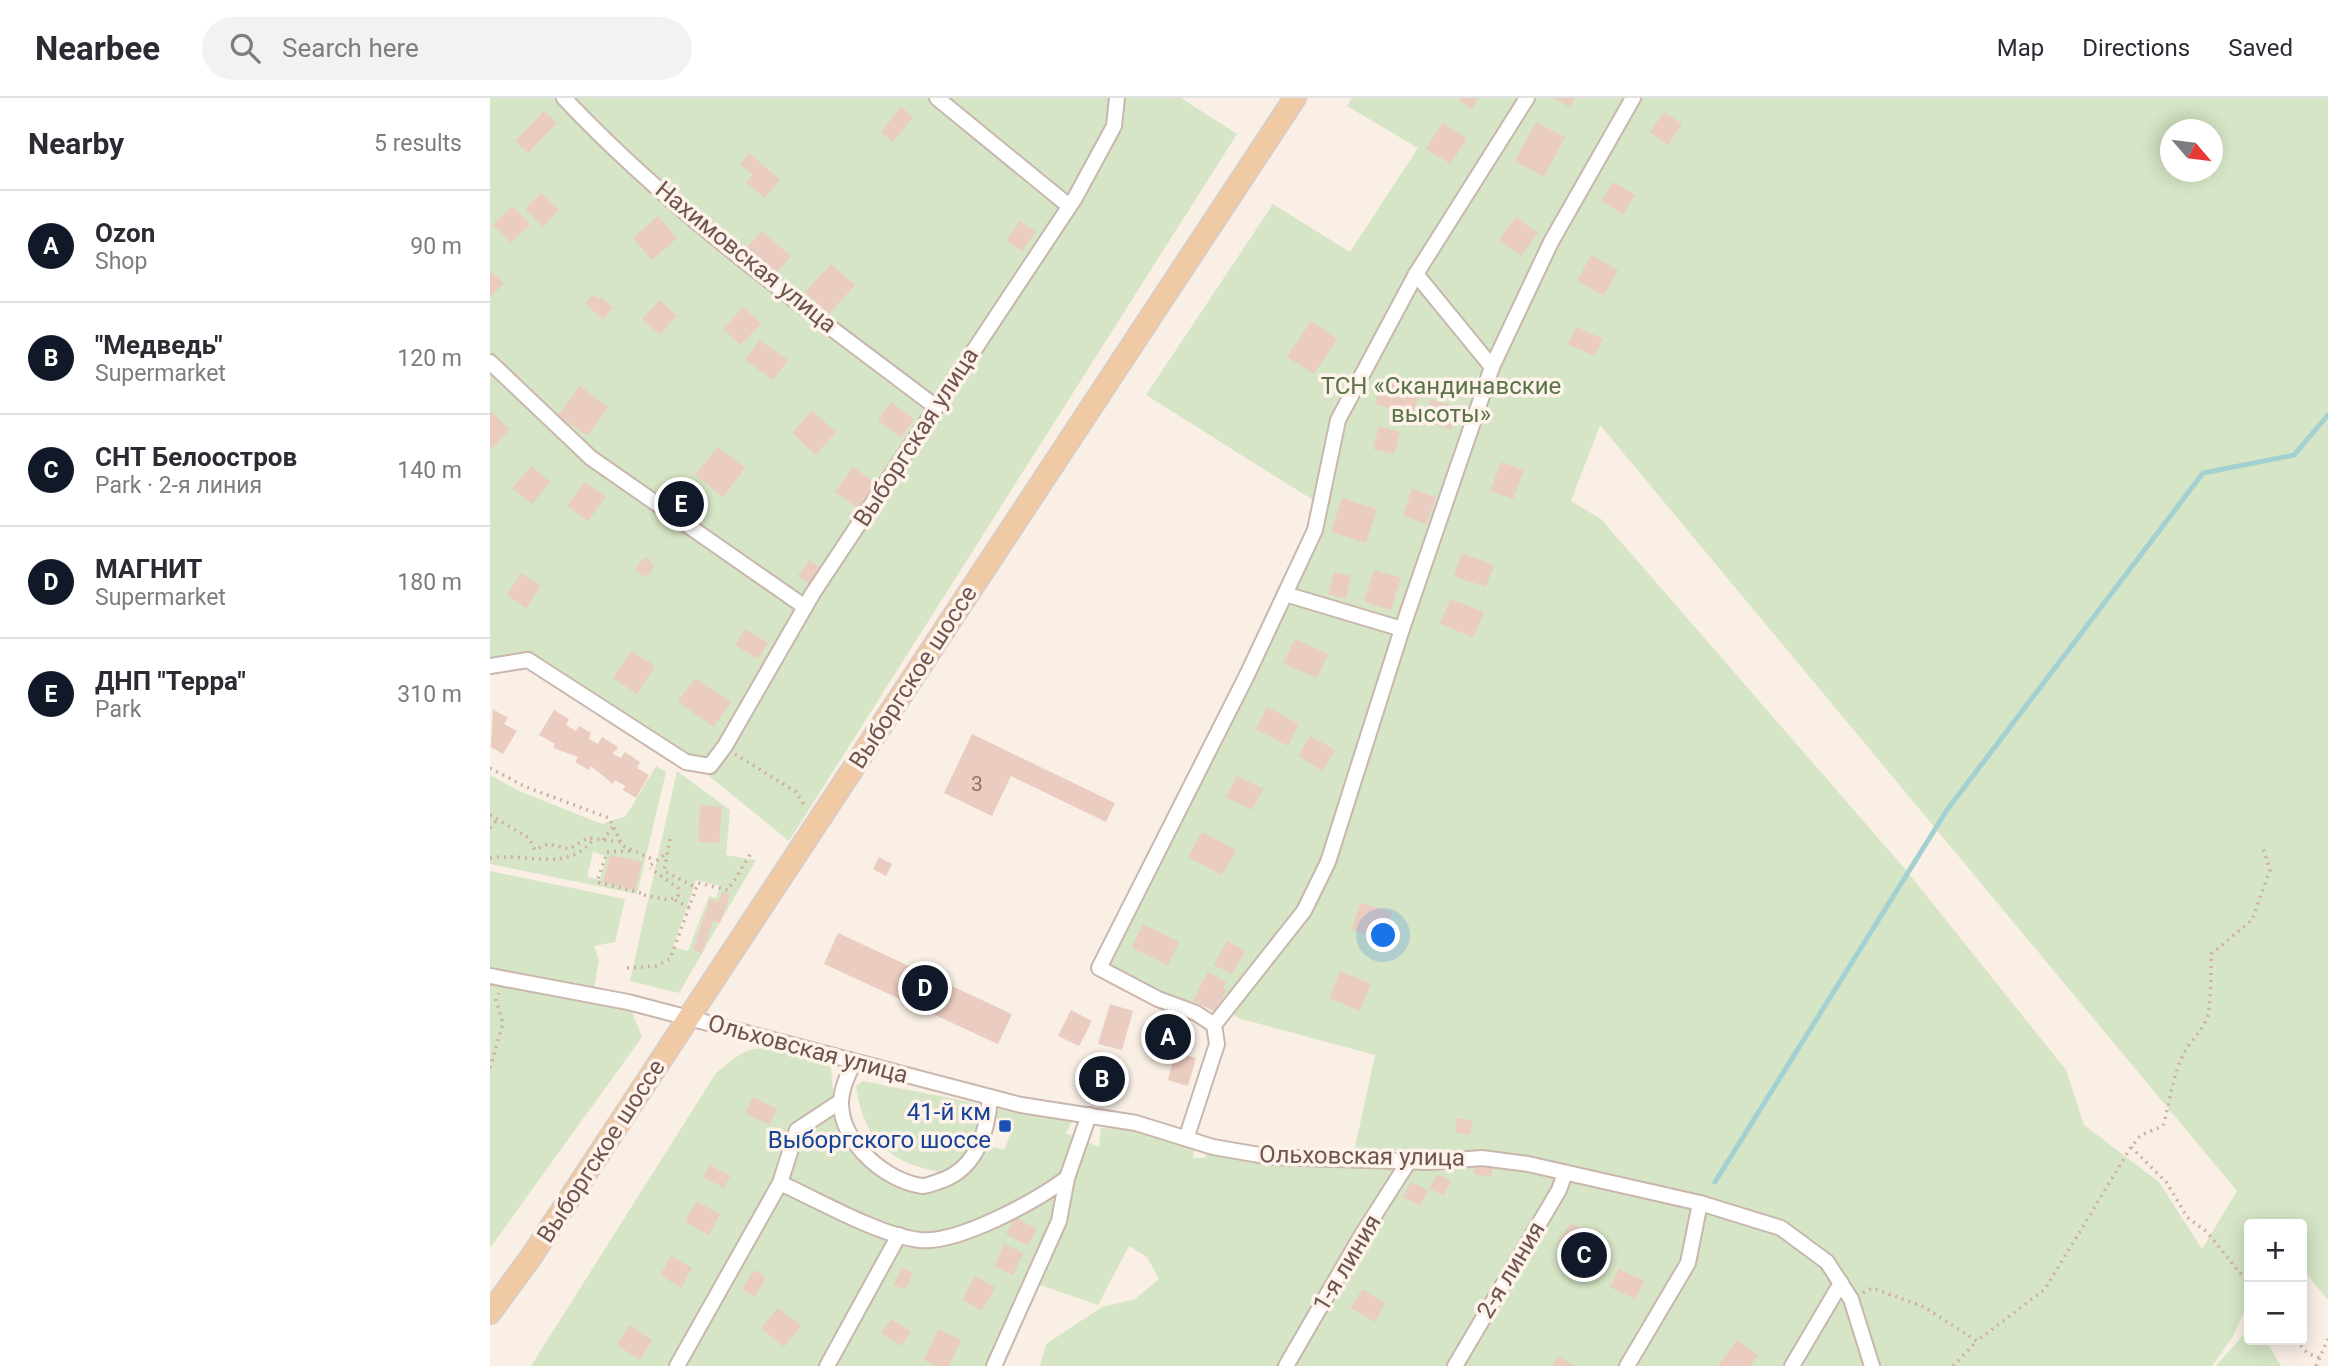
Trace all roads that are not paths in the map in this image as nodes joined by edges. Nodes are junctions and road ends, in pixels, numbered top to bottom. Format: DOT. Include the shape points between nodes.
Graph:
graph roads {
  1 [pos="564,98"];
  2 [pos="937,98"];
  3 [pos="1117,98"];
  4 [pos="1295,98"];
  5 [pos="1527,98"];
  6 [pos="1633,98"];
  7 [pos="1069,206"];
  8 [pos="1416,274"];
  9 [pos="490,362"];
  10 [pos="1492,367"];
  11 [pos="936,407"];
  12 [pos="1285,594"];
  13 [pos="805,607"];
  14 [pos="1402,629"];
  15 [pos="490,666"];
  16 [pos="497,977"];
  17 [pos="689,1016"];
  18 [pos="1213,1026"];
  19 [pos="854,1062"];
  20 [pos="990,1097"];
  21 [pos="841,1101"];
  22 [pos="1089,1115"];
  23 [pos="1186,1136"];
  24 [pos="1409,1161"];
  25 [pos="1565,1173"];
  26 [pos="1067,1178"];
  27 [pos="780,1183"];
  28 [pos="1700,1203"];
  29 [pos="899,1235"];
  30 [pos="531,1257"];
  31 [pos="1841,1283"];
  32 [pos="490,1313"];
  33 [pos="490,1327"];
  34 [pos="677,1366"];
  35 [pos="827,1366"];
  36 [pos="994,1366"];
  37 [pos="1286,1366"];
  38 [pos="1455,1366"];
  39 [pos="1627,1366"];
  40 [pos="1792,1366"];
  41 [pos="1872,1366"];
  1 -- 11 [label="street, Нахимовская улица" via="725,247"];
  2 -- 7 [label="street"];
  3 -- 7 [label="street, Выборгская улица" via="1114,126"];
  4 -- 17 [label="main road, Выборгское шоссе"];
  5 -- 8 [label="street"];
  6 -- 10 [label="street" via="1551,242"];
  7 -- 11 [label="street, Выборгская улица"];
  8 -- 10 [label="street"];
  8 -- 12 [label="street" via="1338,420 1315,530"];
  9 -- 13 [label="street" via="592,458"];
  10 -- 14 [label="street"];
  11 -- 13 [label="street, Выборгская улица"];
  12 -- 14 [label="street"];
  12 -- 18 [label="street" via="1099,968 1196,1013"];
  13 -- 15 [label="street, Выборгская улица" via="710,765 686,762 528,660"];
  14 -- 18 [label="street" via="1328,862 1304,911"];
  16 -- 17 [label="street, Ольховская улица"];
  17 -- 19 [label="street, Ольховская улица"];
  17 -- 30 [label="main road, Выборгское шоссе"];
  18 -- 23 [label="street" via="1217,1044"];
  19 -- 20 [label="street, Ольховская улица"];
  19 -- 21 [label="street"];
  20 -- 21 [label="street" via="989,1122 972,1158 953,1176 925,1186 877,1166 850,1133"];
  20 -- 22 [label="street, Ольховская улица"];
  21 -- 27 [label="street" via="797,1130"];
  22 -- 23 [label="street, Ольховская улица"];
  22 -- 26 [label="street"];
  23 -- 24 [label="street, Ольховская улица" via="1211,1146 1271,1157"];
  24 -- 25 [label="street, Ольховская улица" via="1482,1158"];
  24 -- 37 [label="street, 1-я линия"];
  25 -- 28 [label="street, Ольховская улица"];
  25 -- 38 [label="street, 2-я линия"];
  26 -- 29 [label="street" via="967,1233 921,1240"];
  26 -- 36 [label="street" via="1059,1221"];
  27 -- 29 [label="street"];
  27 -- 34 [label="street"];
  28 -- 31 [label="street, Ольховская улица" via="1781,1228 1826,1262"];
  28 -- 39 [label="street" via="1688,1264"];
  29 -- 35 [label="street"];
  30 -- 32 [label="main road, Выборгское шоссе"];
  30 -- 33 [label="main road, Выборгское шоссе"];
  31 -- 40 [label="street"];
  31 -- 41 [label="street, Ольховская улица" via="1852,1299"];
}
